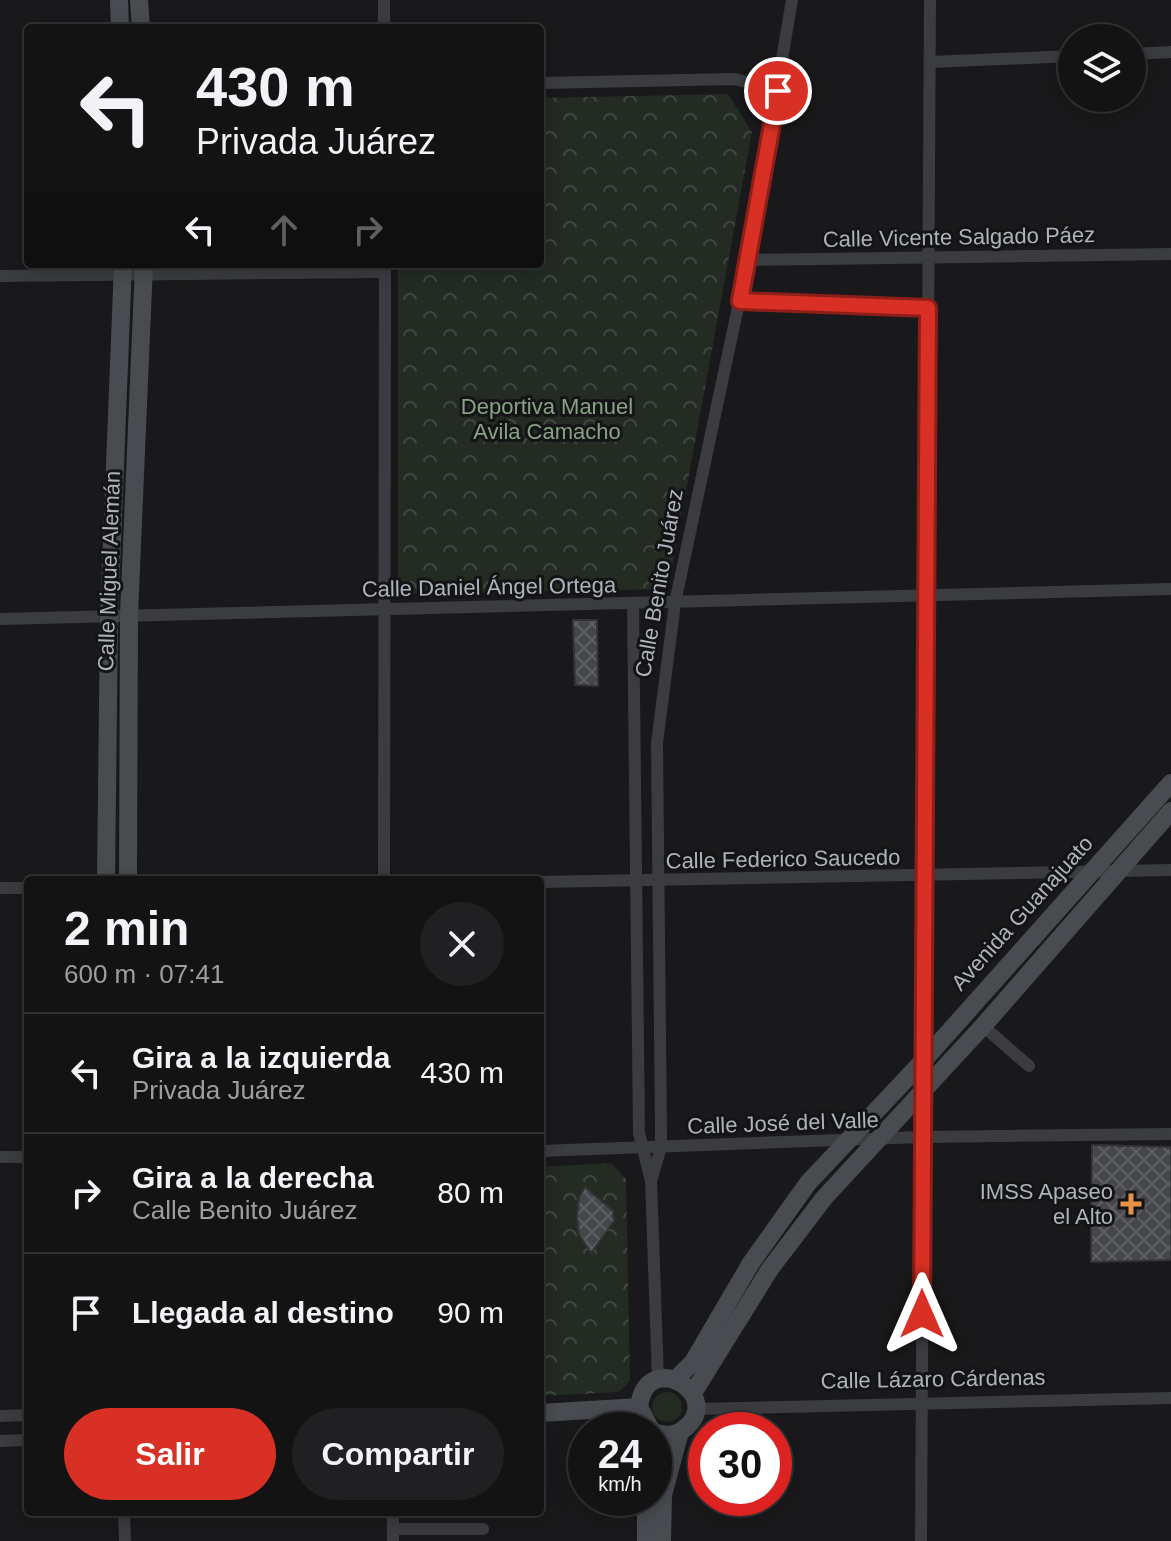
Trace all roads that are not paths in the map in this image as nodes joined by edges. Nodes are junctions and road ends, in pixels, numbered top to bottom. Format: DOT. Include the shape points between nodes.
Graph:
graph roads {
  1 [pos="119,0"];
  2 [pos="139,0"];
  3 [pos="384,0"];
  4 [pos="792,0"];
  5 [pos="930,0"];
  6 [pos="120,24"];
  7 [pos="141,24"];
  8 [pos="384,24"];
  9 [pos="1171,52"];
  10 [pos="1146,53"];
  11 [pos="1058,57"];
  12 [pos="931,62"];
  13 [pos="544,83"];
  14 [pos="778,91"];
  15 [pos="1171,254"];
  16 [pos="928,256"];
  17 [pos="748,260"];
  18 [pos="123,268"];
  19 [pos="144,268"];
  20 [pos="385,268"];
  21 [pos="0,276"];
  22 [pos="740,301"];
  23 [pos="928,308"];
  24 [pos="1171,589"];
  25 [pos="924,598"];
  26 [pos="675,603"];
  27 [pos="633,604"];
  28 [pos="382,610"];
  29 [pos="129,615"];
  30 [pos="109,616"];
  31 [pos="0,619"];
  32 [pos="1171,783"];
  33 [pos="1171,811"];
  34 [pos="1171,870"];
  35 [pos="1114,873"];
  36 [pos="1089,874"];
  37 [pos="106,876"];
  38 [pos="128,876"];
  39 [pos="384,876"];
  40 [pos="924,877"];
  41 [pos="636,880"];
  42 [pos="659,880"];
  43 [pos="544,882"];
  44 [pos="0,888"];
  45 [pos="24,888"];
  46 [pos="983,1026"];
  47 [pos="923,1061"];
  48 [pos="1029,1066"];
  49 [pos="924,1092"];
  50 [pos="1171,1134"];
  51 [pos="922,1137"];
  52 [pos="848,1140"];
  53 [pos="877,1140"];
  54 [pos="661,1147"];
  55 [pos="643,1148"];
  56 [pos="544,1151"];
  57 [pos="0,1157"];
  58 [pos="24,1157"];
  59 [pos="651,1181"];
  60 [pos="667,1379"];
  61 [pos="1171,1398"];
  62 [pos="694,1401"];
  63 [pos="922,1402"];
  64 [pos="646,1412"];
  65 [pos="544,1413"];
  66 [pos="24,1415"];
  67 [pos="0,1416"];
  68 [pos="568,1416"];
  69 [pos="680,1432"];
  70 [pos="672,1434"];
  71 [pos="24,1440"];
  72 [pos="0,1441"];
  73 [pos="672,1452"];
  74 [pos="124,1516"];
  75 [pos="650,1516"];
  76 [pos="658,1516"];
  77 [pos="483,1529"];
  78 [pos="393,1535"];
  79 [pos="125,1541"];
  80 [pos="646,1541"];
  81 [pos="662,1541"];
  82 [pos="921,1541"];
  1 -- 6 [label="street"];
  2 -- 7 [label="street"];
  3 -- 8 [label="street"];
  4 -- 14 [label="street, Calle Benito Juárez"];
  5 -- 12 [label="street"];
  9 -- 10 [label="street"];
  11 -- 12 [label="street"];
  12 -- 16 [label="street"];
  13 -- 14 [label="street" via="735,79"];
  14 -- 17 [label="street, Calle Benito Juárez"];
  15 -- 16 [label="street, Calle Vicente Salgado Páez"];
  16 -- 17 [label="street, Calle Vicente Salgado Páez"];
  16 -- 23 [label="street"];
  17 -- 22 [label="street, Calle Benito Juárez"];
  18 -- 19 [label="street"];
  18 -- 21 [label="street"];
  18 -- 30 [label="street, Calle Miguel Alemán"];
  19 -- 20 [label="street"];
  19 -- 29 [label="street, Calle Miguel Alemán"];
  20 -- 28 [label="street"];
  22 -- 23 [label="street"];
  22 -- 26 [label="street, Calle Benito Juárez"];
  23 -- 25 [label="street"];
  24 -- 25 [label="street, Calle Daniel Ángel Ortega"];
  25 -- 26 [label="street, Calle Daniel Ángel Ortega"];
  25 -- 40 [label="street"];
  26 -- 27 [label="street, Calle Daniel Ángel Ortega"];
  26 -- 42 [label="street, Calle Benito Juárez" via="657,743"];
  27 -- 28 [label="street, Calle Daniel Ángel Ortega"];
  27 -- 41 [label="street, Calle Benito Juárez"];
  28 -- 29 [label="street, Calle Daniel Ángel Ortega"];
  28 -- 39 [label="street"];
  29 -- 30 [label="street, Calle Daniel Ángel Ortega"];
  29 -- 38 [label="street, Calle Miguel Alemán"];
  30 -- 31 [label="street, Calle Daniel Ángel Ortega"];
  30 -- 37 [label="street, Calle Miguel Alemán"];
  32 -- 36 [label="street, Avenida Guanajuato"];
  33 -- 35 [label="street, Avenida Guanajuato"];
  34 -- 35 [label="street, Calle Federico Saucedo"];
  35 -- 36 [label="street, Calle Federico Saucedo"];
  35 -- 46 [label="street, Avenida Guanajuato"];
  36 -- 40 [label="street, Calle Federico Saucedo"];
  36 -- 47 [label="street, Avenida Guanajuato"];
  40 -- 42 [label="street, Calle Federico Saucedo"];
  40 -- 47 [label="street"];
  41 -- 42 [label="street, Calle Federico Saucedo"];
  41 -- 43 [label="street, Calle Federico Saucedo"];
  41 -- 55 [label="street, Calle Benito Juárez"];
  42 -- 54 [label="street, Calle Benito Juárez"];
  44 -- 45 [label="street"];
  46 -- 48 [label="street"];
  46 -- 49 [label="street, Avenida Guanajuato"];
  47 -- 49 [label="street"];
  47 -- 52 [label="street, Avenida Guanajuato"];
  49 -- 51 [label="street"];
  49 -- 53 [label="street, Avenida Guanajuato"];
  50 -- 51 [label="street, Calle José del Valle"];
  51 -- 53 [label="street, Calle José del Valle"];
  51 -- 63 [label="street"];
  52 -- 53 [label="street, Calle José del Valle"];
  52 -- 54 [label="street, Calle José del Valle"];
  52 -- 60 [label="street, Avenida Guanajuato" via="808,1183 751,1263 693,1362"];
  53 -- 62 [label="street, Avenida Guanajuato" via="770,1269"];
  54 -- 55 [label="street, Calle José del Valle"];
  54 -- 59 [label="street, Calle Benito Juárez"];
  55 -- 56 [label="street, Calle José del Valle"];
  55 -- 59 [label="street, Calle Benito Juárez"];
  57 -- 58 [label="street"];
  59 -- 60 [label="street, Calle Benito Juárez"];
  60 -- 62 [label="street"];
  60 -- 64 [label="street" via="643,1390"];
  61 -- 63 [label="street, Calle Lázaro Cárdenas"];
  62 -- 63 [label="street, Calle Lázaro Cárdenas"];
  62 -- 69 [label="street" via="693,1418"];
  63 -- 82 [label="street"];
  65 -- 68 [label="street"];
  66 -- 67 [label="street"];
  69 -- 70 [label="street"];
  69 -- 73 [label="street"];
  71 -- 72 [label="street"];
  74 -- 79 [label="street"];
  75 -- 80 [label="street"];
  76 -- 81 [label="street"];
  77 -- 78 [label="street"];
}
